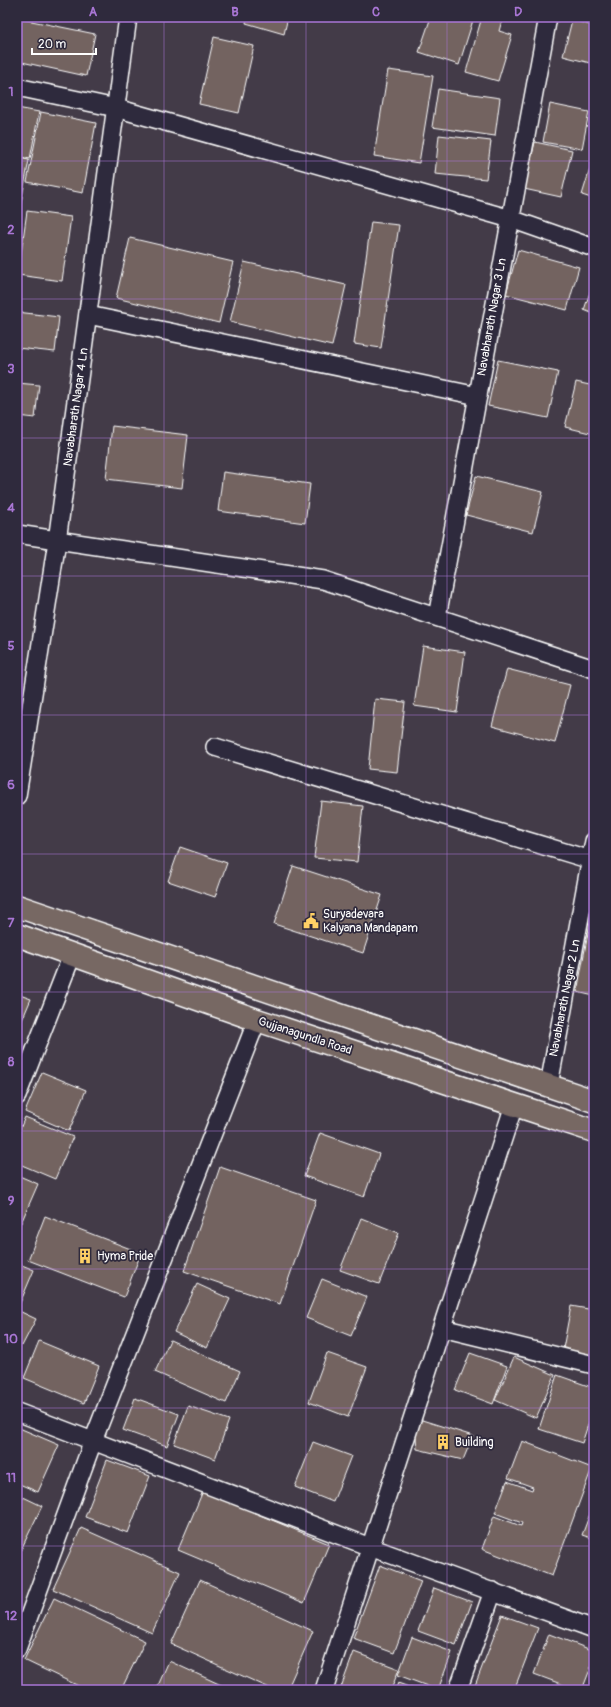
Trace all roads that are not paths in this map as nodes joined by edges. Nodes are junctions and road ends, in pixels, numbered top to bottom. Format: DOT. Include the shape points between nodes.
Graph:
graph roads {
  1 [pos="128,17"];
  2 [pos="548,17"];
  3 [pos="17,87"];
  4 [pos="116,108"];
  5 [pos="510,219"];
  6 [pos="594,248"];
  7 [pos="88,315"];
  8 [pos="478,396"];
  9 [pos="17,534"];
  10 [pos="57,541"];
  11 [pos="437,617"];
  12 [pos="594,669"];
  13 [pos="215,747"];
  14 [pos="17,796"];
  15 [pos="594,841"];
  16 [pos="591,860"];
  17 [pos="17,906"];
  18 [pos="17,935"];
  19 [pos="72,955"];
  20 [pos="257,1020"];
  21 [pos="549,1085"];
  22 [pos="17,1096"];
  23 [pos="594,1101"];
  24 [pos="514,1104"];
  25 [pos="594,1131"];
  26 [pos="442,1328"];
  27 [pos="594,1365"];
  28 [pos="17,1412"];
  29 [pos="93,1441"];
  30 [pos="370,1547"];
  31 [pos="493,1591"];
  32 [pos="594,1629"];
  33 [pos="17,1649"];
  34 [pos="324,1690"];
  35 [pos="458,1690"];
  1 -- 4 [label="street, Navabharath Nagar 4 Ln"];
  2 -- 5 [label="street, Navabharath Nagar 3 Ln"];
  3 -- 4 [label="street"];
  4 -- 5 [label="street"];
  4 -- 7 [label="street, Navabharath Nagar 4 Ln"];
  5 -- 6 [label="street"];
  5 -- 8 [label="street, Navabharath Nagar 3 Ln"];
  7 -- 8 [label="street"];
  7 -- 10 [label="street, Navabharath Nagar 4 Ln"];
  8 -- 11 [label="street, Navabharath Nagar 3 Ln"];
  9 -- 10 [label="street"];
  10 -- 11 [label="street" via="323,580"];
  10 -- 14 [label="street, Navabharath Nagar 4 Ln"];
  11 -- 12 [label="street"];
  13 -- 16 [label="street"];
  15 -- 16 [label="street, Navabharath Nagar 2 Ln"];
  16 -- 21 [label="street, Navabharath Nagar 2 Ln"];
  17 -- 21 [label="main road"];
  18 -- 19 [label="main road, Gujjanagundla Road"];
  19 -- 20 [label="main road, Gujjanagundla Road"];
  19 -- 22 [label="street"];
  20 -- 24 [label="main road, Gujjanagundla Road"];
  20 -- 29 [label="street"];
  21 -- 23 [label="main road"];
  24 -- 25 [label="main road, Gujjanagundla Road"];
  24 -- 26 [label="street"];
  26 -- 27 [label="street"];
  26 -- 30 [label="street"];
  28 -- 29 [label="street"];
  29 -- 30 [label="street"];
  29 -- 33 [label="street"];
  30 -- 31 [label="street"];
  30 -- 34 [label="street"];
  31 -- 32 [label="street"];
  31 -- 35 [label="street"];
}
